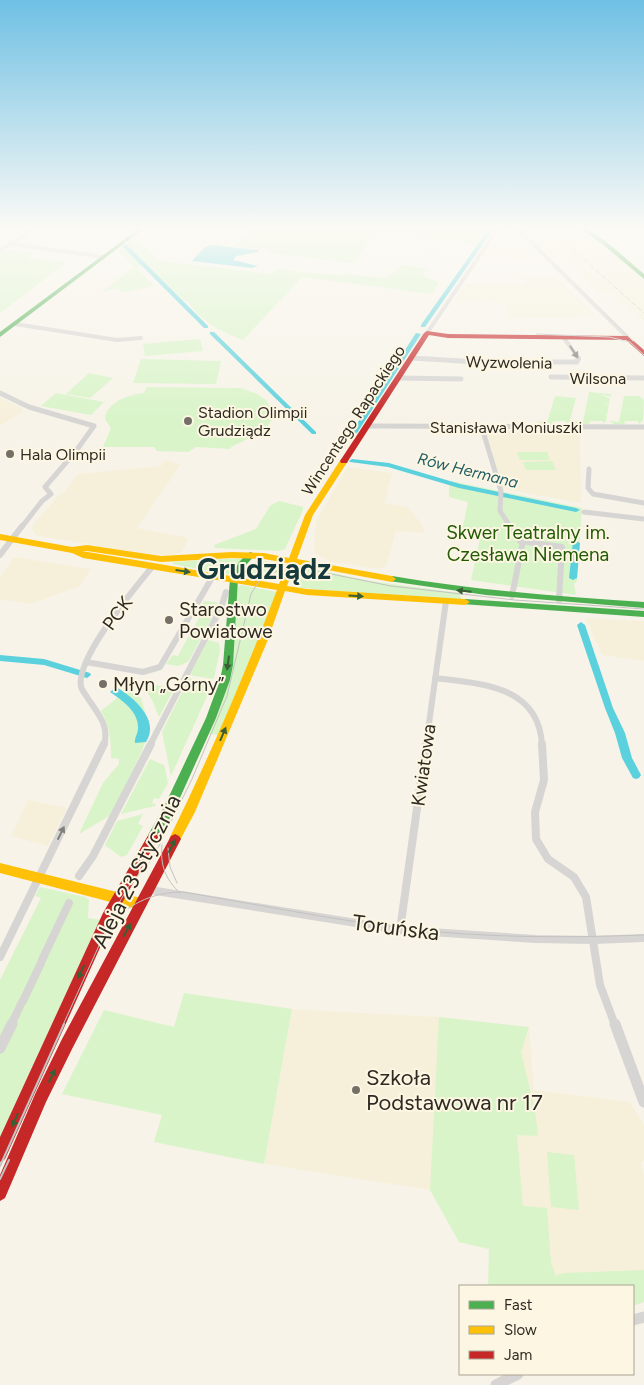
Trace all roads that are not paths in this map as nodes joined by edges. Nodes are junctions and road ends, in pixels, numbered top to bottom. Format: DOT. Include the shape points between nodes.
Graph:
graph roads {
  1 [pos="57,292"];
  2 [pos="455,292"];
  3 [pos="581,292"];
  4 [pos="15,324"];
  5 [pos="427,334"];
  6 [pos="0,335"];
  7 [pos="141,338"];
  8 [pos="564,338"];
  9 [pos="628,338"];
  10 [pos="644,354"];
  11 [pos="412,358"];
  12 [pos="551,377"];
  13 [pos="399,378"];
  14 [pos="644,378"];
  15 [pos="461,379"];
  16 [pos="0,393"];
  17 [pos="368,426"];
  18 [pos="644,427"];
  19 [pos="482,428"];
  20 [pos="589,469"];
  21 [pos="644,503"];
  22 [pos="584,512"];
  23 [pos="644,519"];
  24 [pos="0,537"];
  25 [pos="13,539"];
  26 [pos="523,541"];
  27 [pos="72,550"];
  28 [pos="0,555"];
  29 [pos="251,555"];
  30 [pos="293,560"];
  31 [pos="152,567"];
  32 [pos="213,576"];
  33 [pos="234,579"];
  34 [pos="282,588"];
  35 [pos="226,592"];
  36 [pos="558,600"];
  37 [pos="446,601"];
  38 [pos="513,601"];
  39 [pos="644,605"];
  40 [pos="644,614"];
  41 [pos="86,662"];
  42 [pos="435,678"];
  43 [pos="0,868"];
  44 [pos="79,876"];
  45 [pos="40,877"];
  46 [pos="150,890"];
  47 [pos="117,896"];
  48 [pos="69,903"];
  49 [pos="141,904"];
  50 [pos="400,930"];
  51 [pos="644,938"];
  52 [pos="594,940"];
  53 [pos="0,957"];
  54 [pos="0,1048"];
  55 [pos="644,1102"];
  56 [pos="0,1154"];
  57 [pos="3,1179"];
  58 [pos="0,1193"];
  59 [pos="516,1375"];
  60 [pos="496,1385"];
  1 -- 4 [label="street"];
  2 -- 5 [label="street, Wincentego Rapackiego"];
  3 -- 9 [label="street"];
  4 -- 6 [label="street"];
  4 -- 7 [label="street" via="117,340"];
  5 -- 8 [label="street"];
  5 -- 11 [label="street, Wincentego Rapackiego"];
  8 -- 9 [label="street"];
  8 -- 11 [label="street, Wyzwolenia, one-way" via="577,362"];
  9 -- 10 [label="street"];
  11 -- 13 [label="street, Wincentego Rapackiego"];
  12 -- 14 [label="street, Wilsona"];
  13 -- 15 [label="street"];
  13 -- 17 [label="street, Wincentego Rapackiego"];
  16 -- 25 [label="street" via="29,406 94,426 45,487 51,494"];
  17 -- 19 [label="street, Stanisława Moniuszki"];
  17 -- 30 [label="street, Wincentego Rapackiego" via="314,506"];
  18 -- 19 [label="street, Stanisława Moniuszki"];
  19 -- 26 [label="street" via="501,493 500,512"];
  20 -- 21 [label="street" via="588,488 593,494"];
  22 -- 23 [label="street"];
  24 -- 25 [label="street"];
  25 -- 27 [label="street"];
  25 -- 28 [label="street"];
  26 -- 36 [label="street" via="562,547"];
  26 -- 38 [label="street"];
  27 -- 29 [label="street" via="87,548 161,560"];
  27 -- 31 [label="street" via="83,555"];
  29 -- 30 [label="street"];
  29 -- 33 [label="street, Aleja 23 Stycznia"];
  30 -- 34 [label="street, Aleja 23 Stycznia"];
  38 -- 30 [label="street, one-way"];
  31 -- 32 [label="street, one-way"];
  31 -- 41 [label="street, PCK" via="103,632"];
  32 -- 33 [label="street"];
  32 -- 41 [label="street" via="167,658 156,670 138,672 97,661"];
  33 -- 34 [label="street"];
  33 -- 47 [label="street, Aleja 23 Stycznia, one-way" via="228,665 218,701 168,811"];
  34 -- 37 [label="street, one-way"];
  46 -- 34 [label="street, Aleja 23 Stycznia, one-way" via="204,779"];
  35 -- 44 [label="street" via="221,608 93,856"];
  36 -- 38 [label="street"];
  36 -- 39 [label="street"];
  37 -- 38 [label="street"];
  37 -- 42 [label="street, Kwiatowa"];
  38 -- 40 [label="street"];
  45 -- 41 [label="street, PCK, one-way" via="106,741 106,729 81,688"];
  42 -- 50 [label="street, Kwiatowa"];
  42 -- 52 [label="street" via="502,689 524,702 535,715 541,730 544,780 535,806 536,839 548,859 574,877 583,890"];
  43 -- 45 [label="street"];
  45 -- 47 [label="street"];
  45 -- 53 [label="street"];
  46 -- 49 [label="street, Aleja 23 Stycznia"];
  46 -- 50 [label="street, Toruńska"];
  47 -- 49 [label="street"];
  47 -- 56 [label="street, Aleja 23 Stycznia, one-way"];
  48 -- 54 [label="street"];
  57 -- 49 [label="street, Aleja 23 Stycznia, one-way" via="67,1044"];
  50 -- 52 [label="street, Toruńska"];
  51 -- 52 [label="street, Toruńska"];
  52 -- 55 [label="street" via="600,985"];
  57 -- 58 [label="street, Aleja 23 Stycznia"];
  59 -- 60 [label="street"];
}
